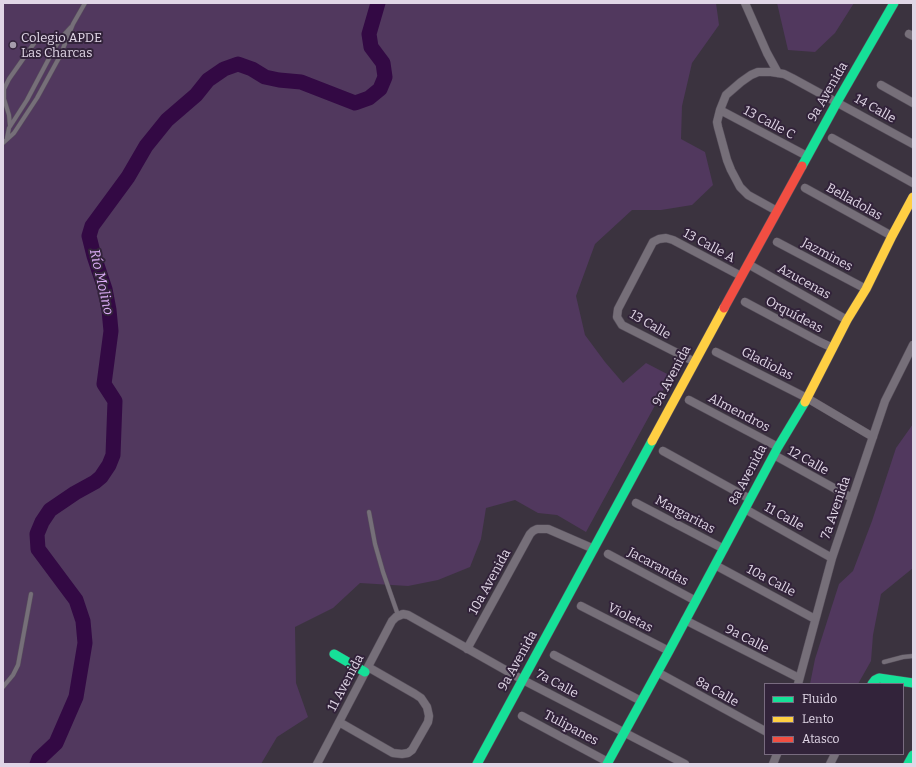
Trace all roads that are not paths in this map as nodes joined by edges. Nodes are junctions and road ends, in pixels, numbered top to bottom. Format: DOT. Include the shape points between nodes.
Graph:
graph roads {
  1 [pos="85,3"];
  2 [pos="745,3"];
  3 [pos="894,3"];
  4 [pos="73,24"];
  5 [pos="36,42"];
  6 [pos="778,73"];
  7 [pos="881,85"];
  8 [pos="837,102"];
  9 [pos="913,103"];
  10 [pos="720,110"];
  11 [pos="10,126"];
  12 [pos="7,138"];
  13 [pos="832,138"];
  14 [pos="3,143"];
  15 [pos="913,144"];
  16 [pos="807,156"];
  17 [pos="913,183"];
  18 [pos="805,188"];
  19 [pos="913,197"];
  20 [pos="777,211"];
  21 [pos="892,236"];
  22 [pos="777,242"];
  23 [pos="748,264"];
  24 [pos="741,276"];
  25 [pos="866,289"];
  26 [pos="744,302"];
  27 [pos="617,317"];
  28 [pos="847,320"];
  29 [pos="913,345"];
  30 [pos="833,348"];
  31 [pos="716,352"];
  32 [pos="695,362"];
  33 [pos="807,398"];
  34 [pos="689,400"];
  35 [pos="873,437"];
  36 [pos="663,450"];
  37 [pos="776,451"];
  38 [pos="852,498"];
  39 [pos="750,499"];
  40 [pos="636,503"];
  41 [pos="745,509"];
  42 [pos="368,512"];
  43 [pos="594,549"];
  44 [pos="724,549"];
  45 [pos="608,554"];
  46 [pos="832,558"];
  47 [pos="714,565"];
  48 [pos="31,594"];
  49 [pos="696,601"];
  50 [pos="581,606"];
  51 [pos="398,615"];
  52 [pos="815,619"];
  53 [pos="685,620"];
  54 [pos="467,649"];
  55 [pos="669,651"];
  56 [pos="334,654"];
  57 [pos="554,655"];
  58 [pos="913,656"];
  59 [pos="884,662"];
  60 [pos="367,670"];
  61 [pos="657,672"];
  62 [pos="523,680"];
  63 [pos="798,681"];
  64 [pos="875,681"];
  65 [pos="913,683"];
  66 [pos="3,687"];
  67 [pos="641,701"];
  68 [pos="522,716"];
  69 [pos="339,722"];
  70 [pos="764,730"];
  71 [pos="624,733"];
  72 [pos="834,755"];
  73 [pos="913,755"];
  74 [pos="607,763"];
  75 [pos="317,764"];
  76 [pos="477,764"];
  77 [pos="685,764"];
  78 [pos="830,764"];
  79 [pos="908,764"];
  1 -- 4 [label="lane"];
  2 -- 6 [label="street"];
  3 -- 8 [label="street, 9a Avenida"];
  4 -- 11 [label="lane" via="61,38"];
  4 -- 12 [label="lane" via="60,56 37,98 14,133"];
  5 -- 11 [label="lane" via="8,79 4,89"];
  6 -- 8 [label="street, 14 Calle"];
  6 -- 10 [label="street, 14 Calle" via="751,74 726,95"];
  7 -- 9 [label="street"];
  8 -- 15 [label="street, 14 Calle"];
  8 -- 16 [label="street, 9a Avenida"];
  10 -- 16 [label="street, 13 Calle C"];
  10 -- 20 [label="street" via="717,122 727,160 736,180 748,195"];
  11 -- 12 [label="lane"];
  12 -- 14 [label="lane"];
  13 -- 17 [label="street"];
  16 -- 20 [label="street, 9a Avenida"];
  18 -- 21 [label="street, Belladolas"];
  19 -- 21 [label="street, 8a Avenida"];
  20 -- 23 [label="street, 9a Avenida"];
  21 -- 25 [label="street, 8a Avenida"];
  22 -- 25 [label="street, Jazmines"];
  23 -- 24 [label="street, 9a Avenida"];
  23 -- 28 [label="street, Azucenas"];
  24 -- 27 [label="street, 13 Calle A" via="681,243 666,238 659,239 653,242 618,309"];
  24 -- 32 [label="street, 9a Avenida"];
  25 -- 28 [label="street, 8a Avenida"];
  26 -- 30 [label="street, Orquídeas"];
  27 -- 32 [label="street, 13 Calle" via="622,325"];
  28 -- 30 [label="street, 8a Avenida"];
  29 -- 35 [label="street, 7a Avenida" via="889,392"];
  30 -- 33 [label="street, 8a Avenida"];
  31 -- 33 [label="street, Gladiolas"];
  32 -- 43 [label="street, 9a Avenida"];
  33 -- 35 [label="street"];
  33 -- 37 [label="street, 8a Avenida"];
  34 -- 37 [label="street, Almendros"];
  35 -- 38 [label="street, 7a Avenida"];
  36 -- 39 [label="street"];
  37 -- 38 [label="street, 12 Calle"];
  37 -- 39 [label="street, 8a Avenida"];
  38 -- 46 [label="street, 7a Avenida"];
  39 -- 41 [label="street, 8a Avenida"];
  40 -- 44 [label="street, Margaritas"];
  41 -- 44 [label="street, 8a Avenida"];
  41 -- 46 [label="street, 11 Calle"];
  42 -- 51 [label="lane" via="383,572"];
  43 -- 54 [label="street, 10a Avenida" via="548,529 533,531"];
  43 -- 62 [label="street, 9a Avenida"];
  44 -- 47 [label="street, 8a Avenida"];
  45 -- 49 [label="street, Jacarandas"];
  46 -- 52 [label="street, 7a Avenida"];
  47 -- 49 [label="street, 8a Avenida"];
  47 -- 52 [label="street, 10a Calle"];
  48 -- 66 [label="lane" via="18,665"];
  49 -- 53 [label="street, 8a Avenida"];
  50 -- 55 [label="street, Violetas"];
  51 -- 54 [label="street, 7a Calle" via="408,615"];
  51 -- 60 [label="street, 11 Avenida" via="392,621"];
  52 -- 63 [label="street, 7a Avenida"];
  53 -- 55 [label="street, 8a Avenida"];
  53 -- 63 [label="street, 9a Calle"];
  54 -- 62 [label="street, 7a Calle"];
  55 -- 61 [label="street, 8a Avenida"];
  56 -- 60 [label="street"];
  57 -- 67 [label="street"];
  58 -- 59 [label="lane"];
  60 -- 69 [label="street, 11 Avenida"];
  60 -- 69 [label="street" via="421,698 427,707 428,722 412,750 402,754 393,753"];
  61 -- 67 [label="street, 8a Avenida"];
  61 -- 70 [label="street, 8a Calle"];
  62 -- 71 [label="street, 7a Calle"];
  62 -- 76 [label="street, 9a Avenida"];
  64 -- 65 [label="street"];
  67 -- 71 [label="street, 8a Avenida"];
  68 -- 74 [label="street, Tulipanes"];
  69 -- 75 [label="street, 11 Avenida"];
  71 -- 74 [label="street, 8a Avenida"];
  71 -- 77 [label="street, 7a Calle"];
  72 -- 78 [label="street"];
  73 -- 79 [label="street"];
}
